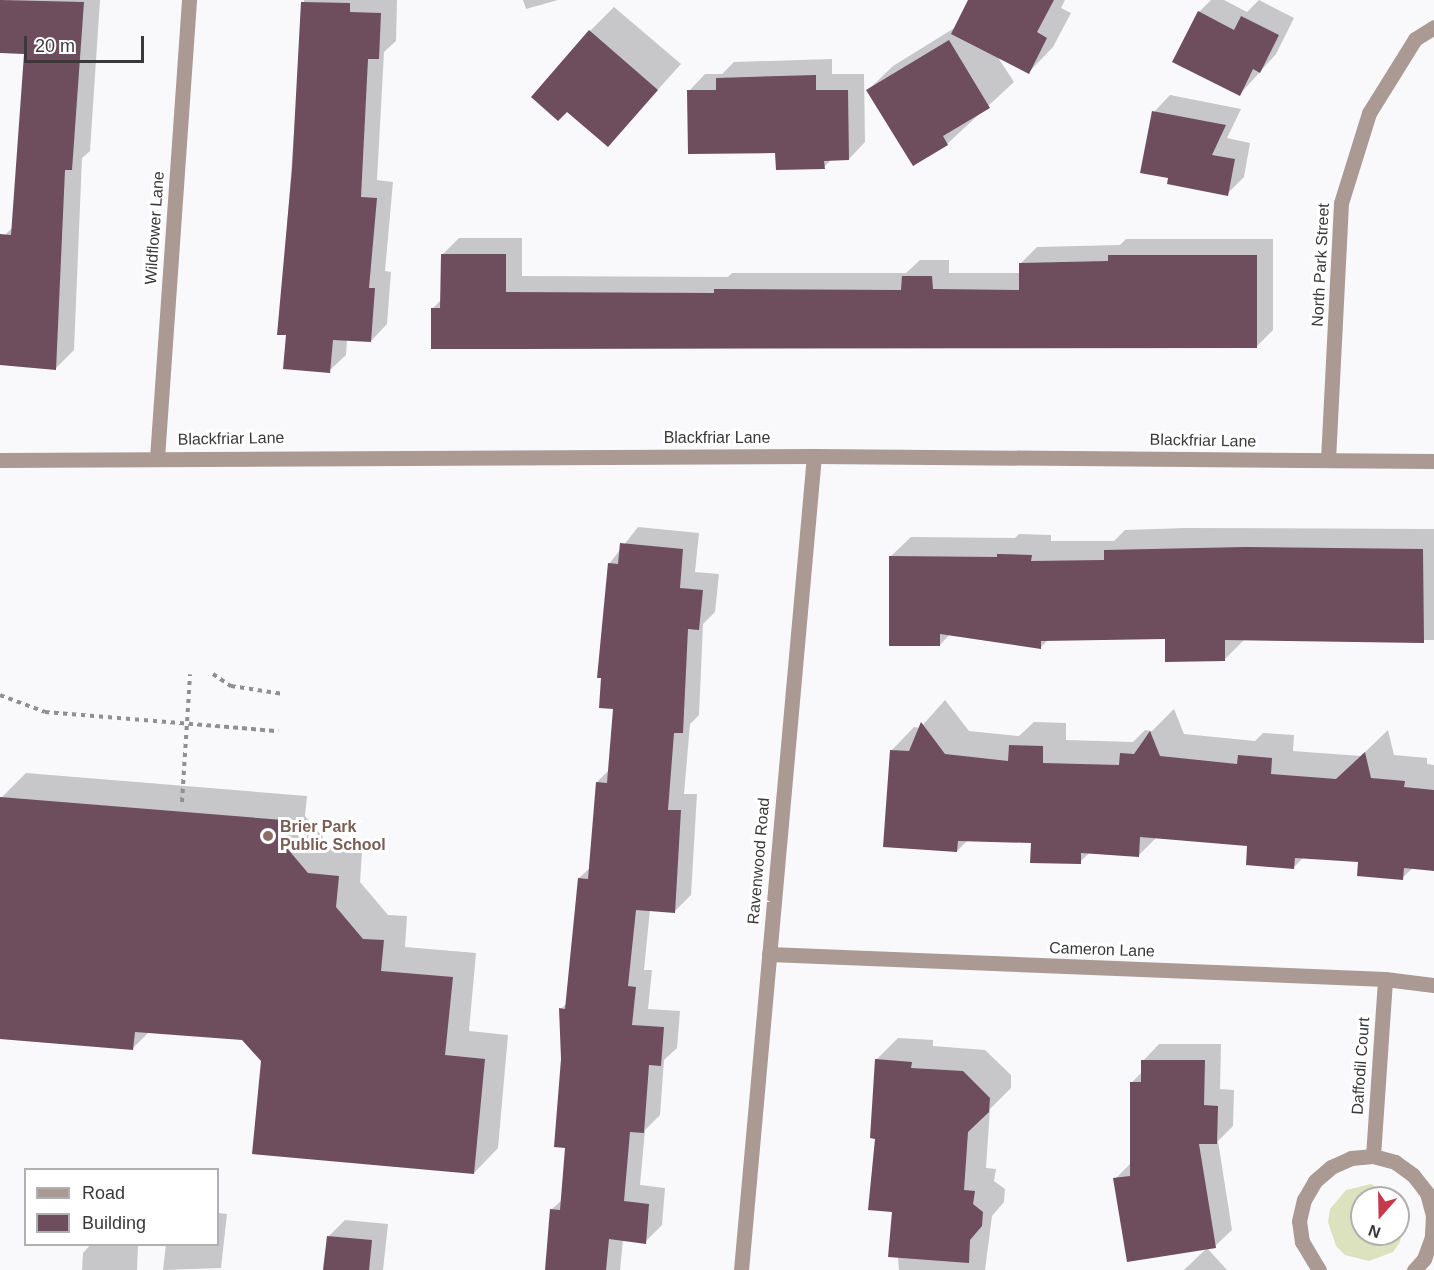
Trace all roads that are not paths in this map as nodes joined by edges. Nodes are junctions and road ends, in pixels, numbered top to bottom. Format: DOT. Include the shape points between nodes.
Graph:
graph roads {
  1 [pos="189,0"];
  2 [pos="1434,27"];
  3 [pos="814,456"];
  4 [pos="157,458"];
  5 [pos="0,460"];
  6 [pos="1328,460"];
  7 [pos="1434,461"];
  8 [pos="769,954"];
  9 [pos="1385,979"];
  10 [pos="1434,985"];
  11 [pos="1373,1156"];
  12 [pos="741,1270"];
  13 [pos="1319,1270"];
  14 [pos="1414,1270"];
  1 -- 4 [label="street, Wildflower Lane"];
  2 -- 6 [label="street, North Park Street" via="1415,39 1369,113 1341,202"];
  3 -- 4 [label="street, Blackfriar Lane"];
  3 -- 6 [label="street, Blackfriar Lane"];
  3 -- 8 [label="street, Ravenwood Road"];
  4 -- 5 [label="street, Blackfriar Lane"];
  6 -- 7 [label="street, Blackfriar Lane"];
  8 -- 9 [label="street, Cameron Lane"];
  8 -- 12 [label="street, Ravenwood Road"];
  9 -- 10 [label="street, Cameron Lane"];
  9 -- 11 [label="street, Daffodil Court"];
  11 -- 13 [label="street" via="1351,1158 1331,1167 1315,1181 1304,1200 1299,1221 1302,1242"];
  11 -- 14 [label="street" via="1395,1162 1413,1175 1427,1193 1433,1215 1432,1237"];
}
